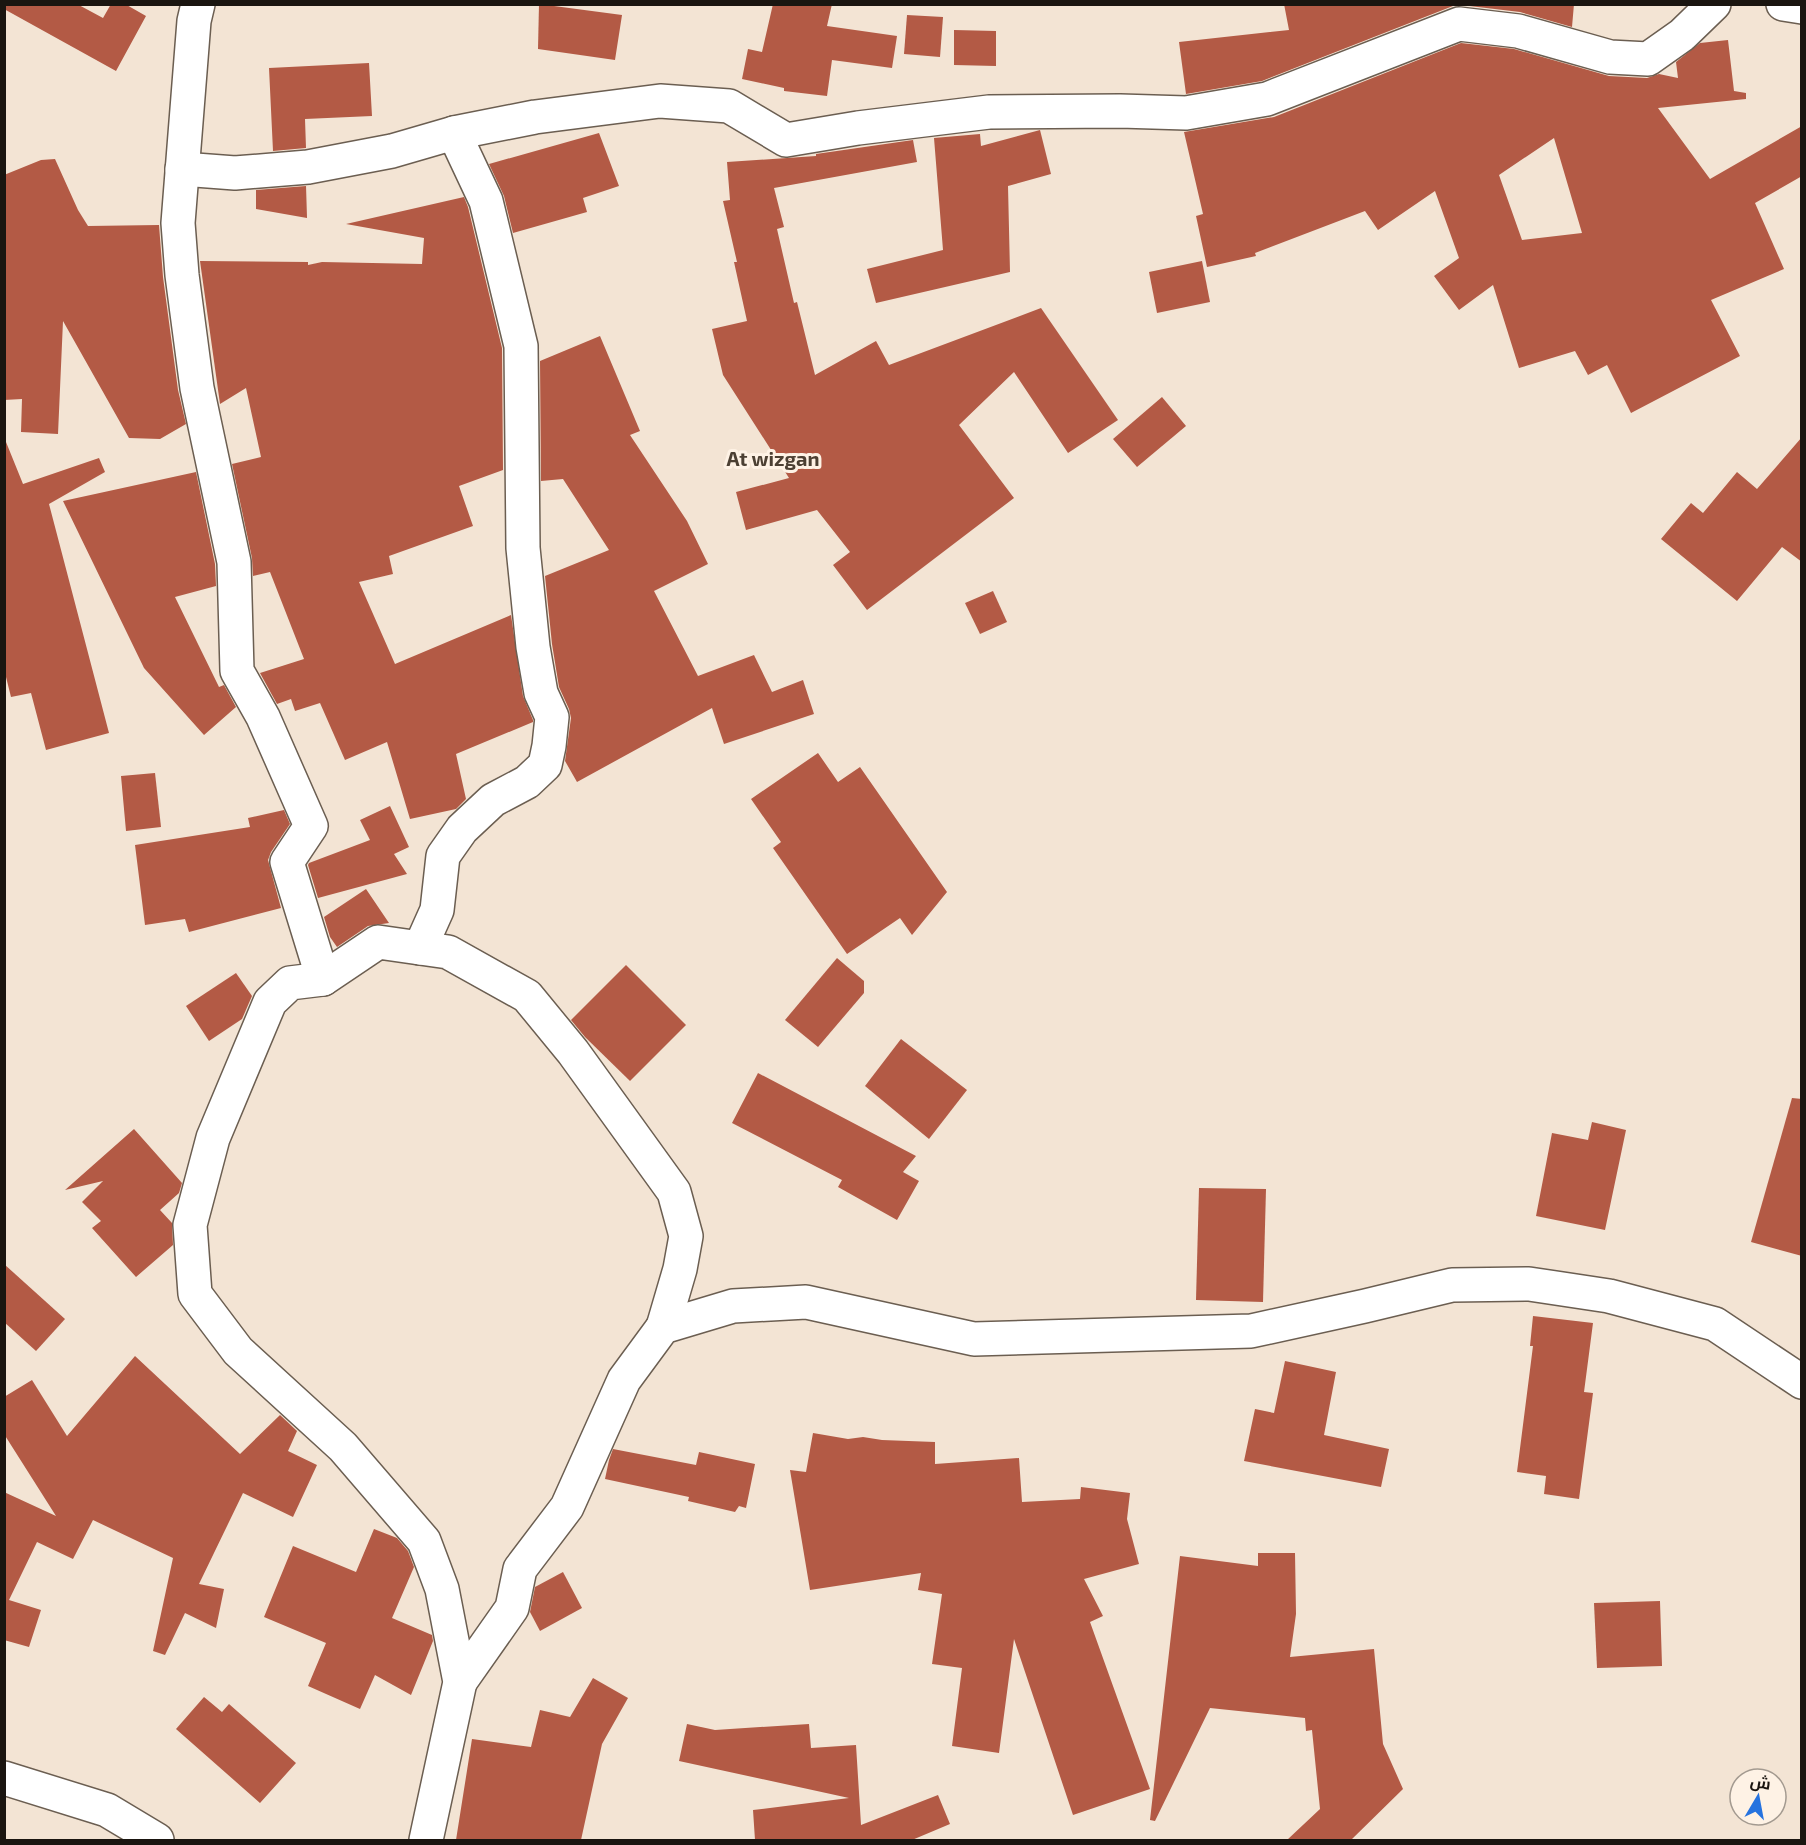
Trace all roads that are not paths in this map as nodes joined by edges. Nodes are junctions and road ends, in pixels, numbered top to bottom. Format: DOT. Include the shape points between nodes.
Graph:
graph roads {
  1 [pos="198,4"];
  2 [pos="1714,4"];
  3 [pos="1783,4"];
  4 [pos="1802,8"];
  5 [pos="454,133"];
  6 [pos="183,169"];
  7 [pos="420,948"];
  8 [pos="323,979"];
  9 [pos="663,1327"];
  10 [pos="1802,1382"];
  11 [pos="460,1682"];
  12 [pos="4,1778"];
  13 [pos="157,1840"];
  14 [pos="426,1840"];
  1 -- 6 [label="street"];
  2 -- 5 [label="street" via="1682,35 1648,59 1611,57 1518,31 1459,24 1267,99 1186,113 989,112 786,140 729,106 660,101 534,117"];
  3 -- 4 [label="street"];
  5 -- 6 [label="street" via="392,151 309,167 235,173"];
  5 -- 7 [label="street" via="486,201 521,346 523,548 532,647 541,693 552,717 545,765 527,782 493,800 462,829 443,856 438,910"];
  6 -- 8 [label="street" via="178,223 182,275 197,388 234,562 237,671 263,717 311,826 286,862"];
  7 -- 8 [label="street" via="378,942"];
  7 -- 9 [label="street" via="448,952 527,996 573,1052 674,1192 686,1236"];
  8 -- 11 [label="street" via="290,983 270,1002 213,1138 190,1225 195,1294 238,1350 343,1447 424,1541 442,1589"];
  9 -- 10 [label="street" via="733,1306 806,1302 974,1339 1251,1331 1452,1284 1529,1284 1609,1296 1714,1324"];
  9 -- 11 [label="street" via="624,1380 567,1507 520,1569 512,1608"];
  11 -- 14 [label="street"];
  12 -- 13 [label="street" via="107,1810"];
}
